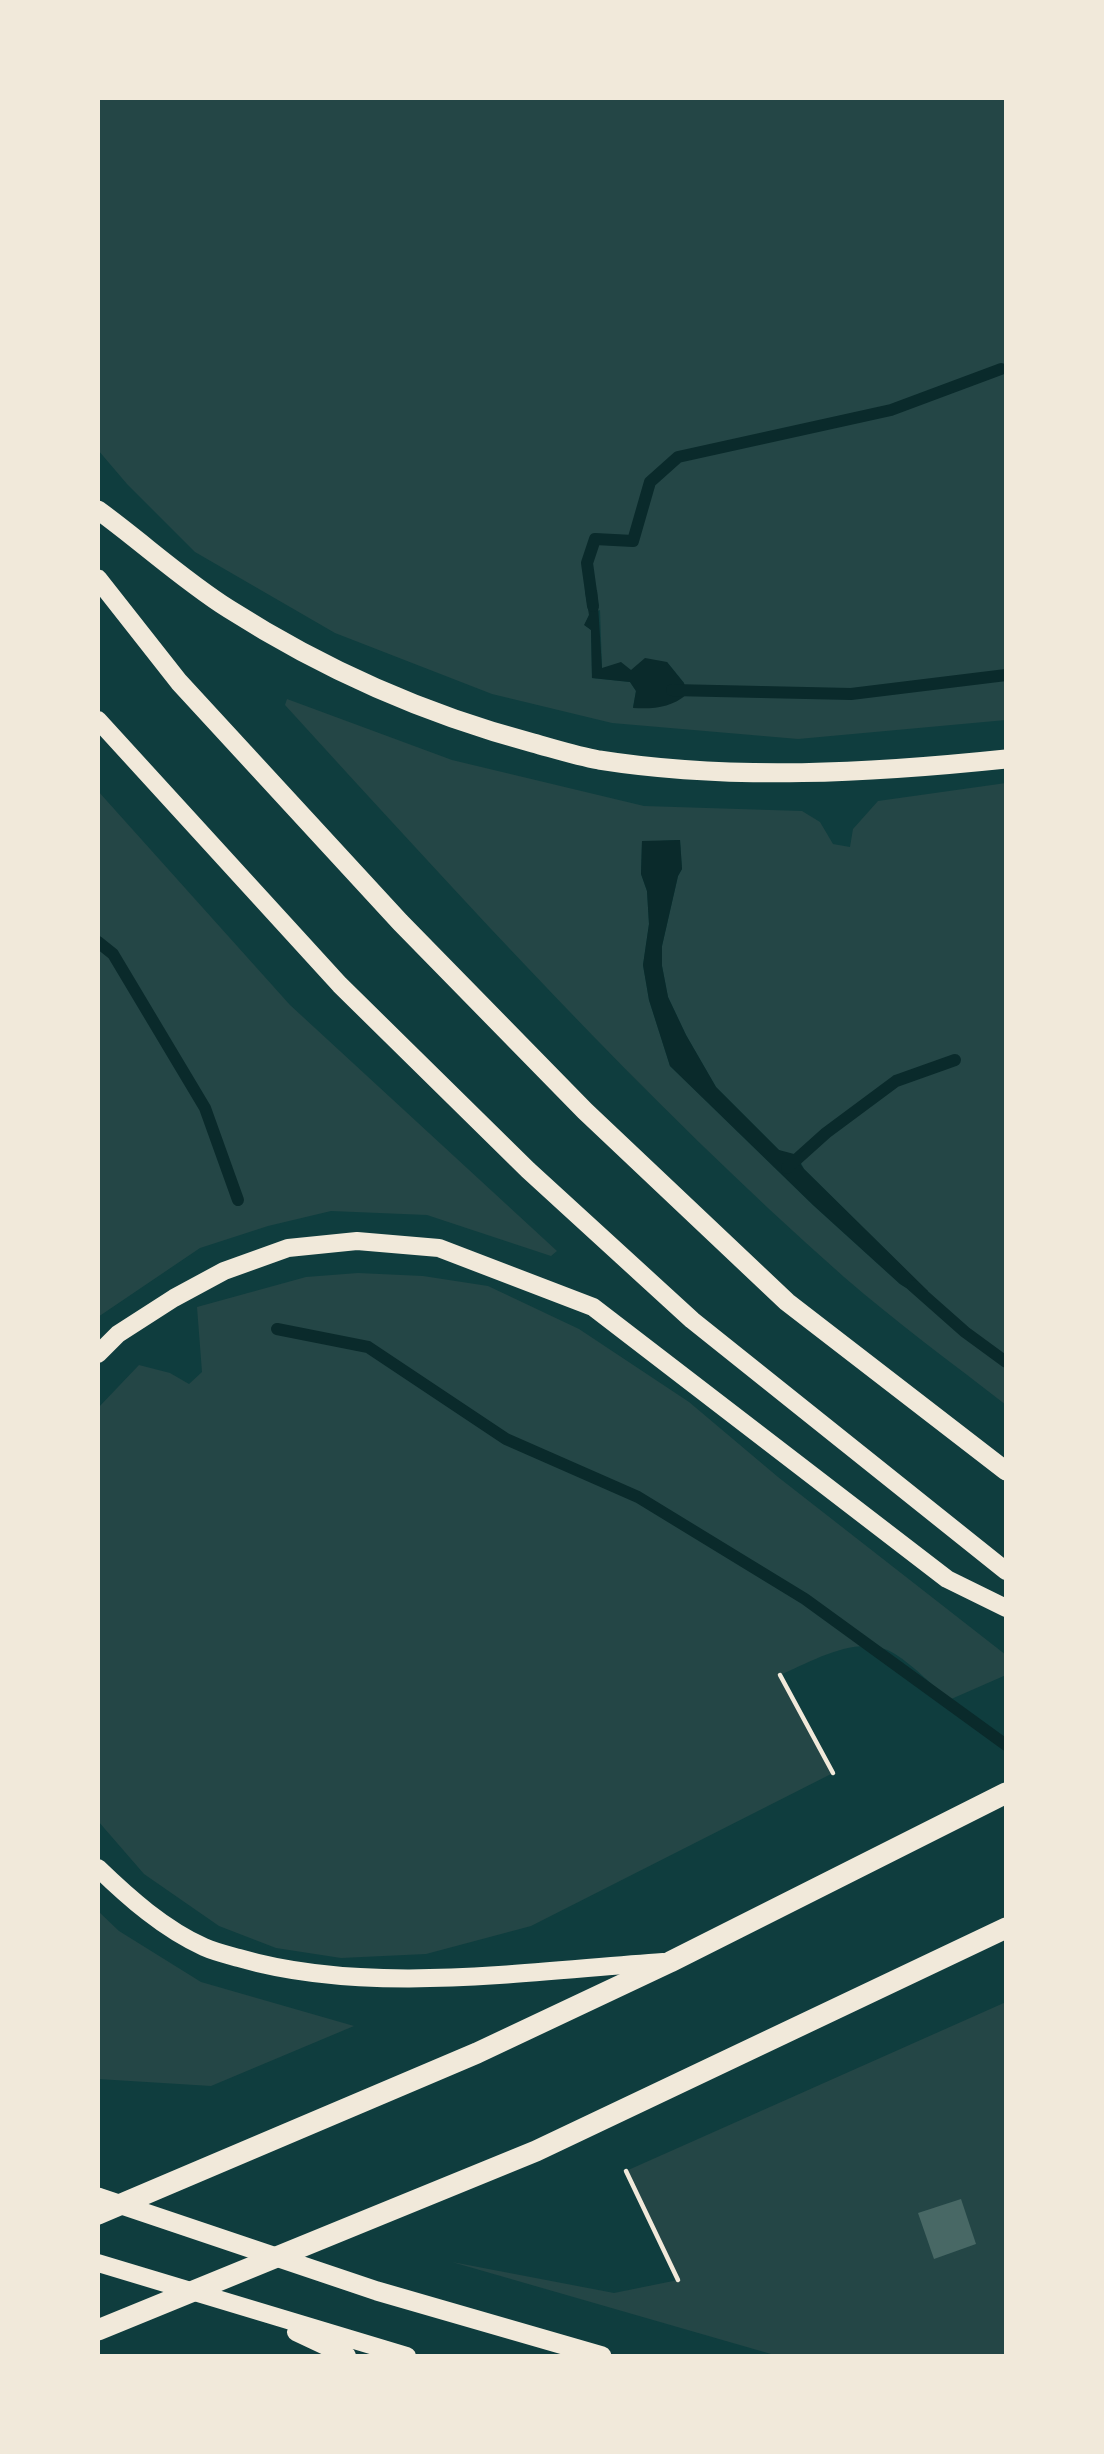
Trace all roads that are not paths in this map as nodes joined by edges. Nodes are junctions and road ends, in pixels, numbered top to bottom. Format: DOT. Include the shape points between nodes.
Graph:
graph roads {
  1 [pos="98,510"];
  2 [pos="98,579"];
  3 [pos="98,720"];
  4 [pos="1006,759"];
  5 [pos="98,1354"];
  6 [pos="1006,1471"];
  7 [pos="1006,1571"];
  8 [pos="1006,1608"];
  9 [pos="1006,1793"];
  10 [pos="98,1868"];
  11 [pos="1006,1928"];
  12 [pos="670,1962"];
  13 [pos="98,2197"];
  14 [pos="98,2214"];
  15 [pos="98,2263"];
  16 [pos="238,2304"];
  17 [pos="98,2330"];
  18 [pos="346,2356"];
  19 [pos="407,2356"];
  20 [pos="602,2356"];
  1 -- 4 [label="highway" via="226,607 280,640 409,704 493,732 596,759 656,768 838,771"];
  2 -- 6 [label="highway" via="179,682 400,922 585,1111 787,1302"];
  3 -- 7 [label="main road" via="340,985 528,1170 692,1320"];
  5 -- 8 [label="main road" via="118,1334 224,1270 288,1248 357,1241 439,1248 593,1307 947,1579"];
  9 -- 12 [label="highway"];
  10 -- 12 [label="main road" via="138,1906 204,1948 275,1969 360,1977 439,1976"];
  11 -- 17 [label="highway" via="536,2151"];
  12 -- 14 [label="highway" via="381,2096"];
  13 -- 20 [label="highway" via="377,2291"];
  15 -- 16 [label="main road"];
  16 -- 18 [label="main road"];
  16 -- 19 [label="main road"];
}
